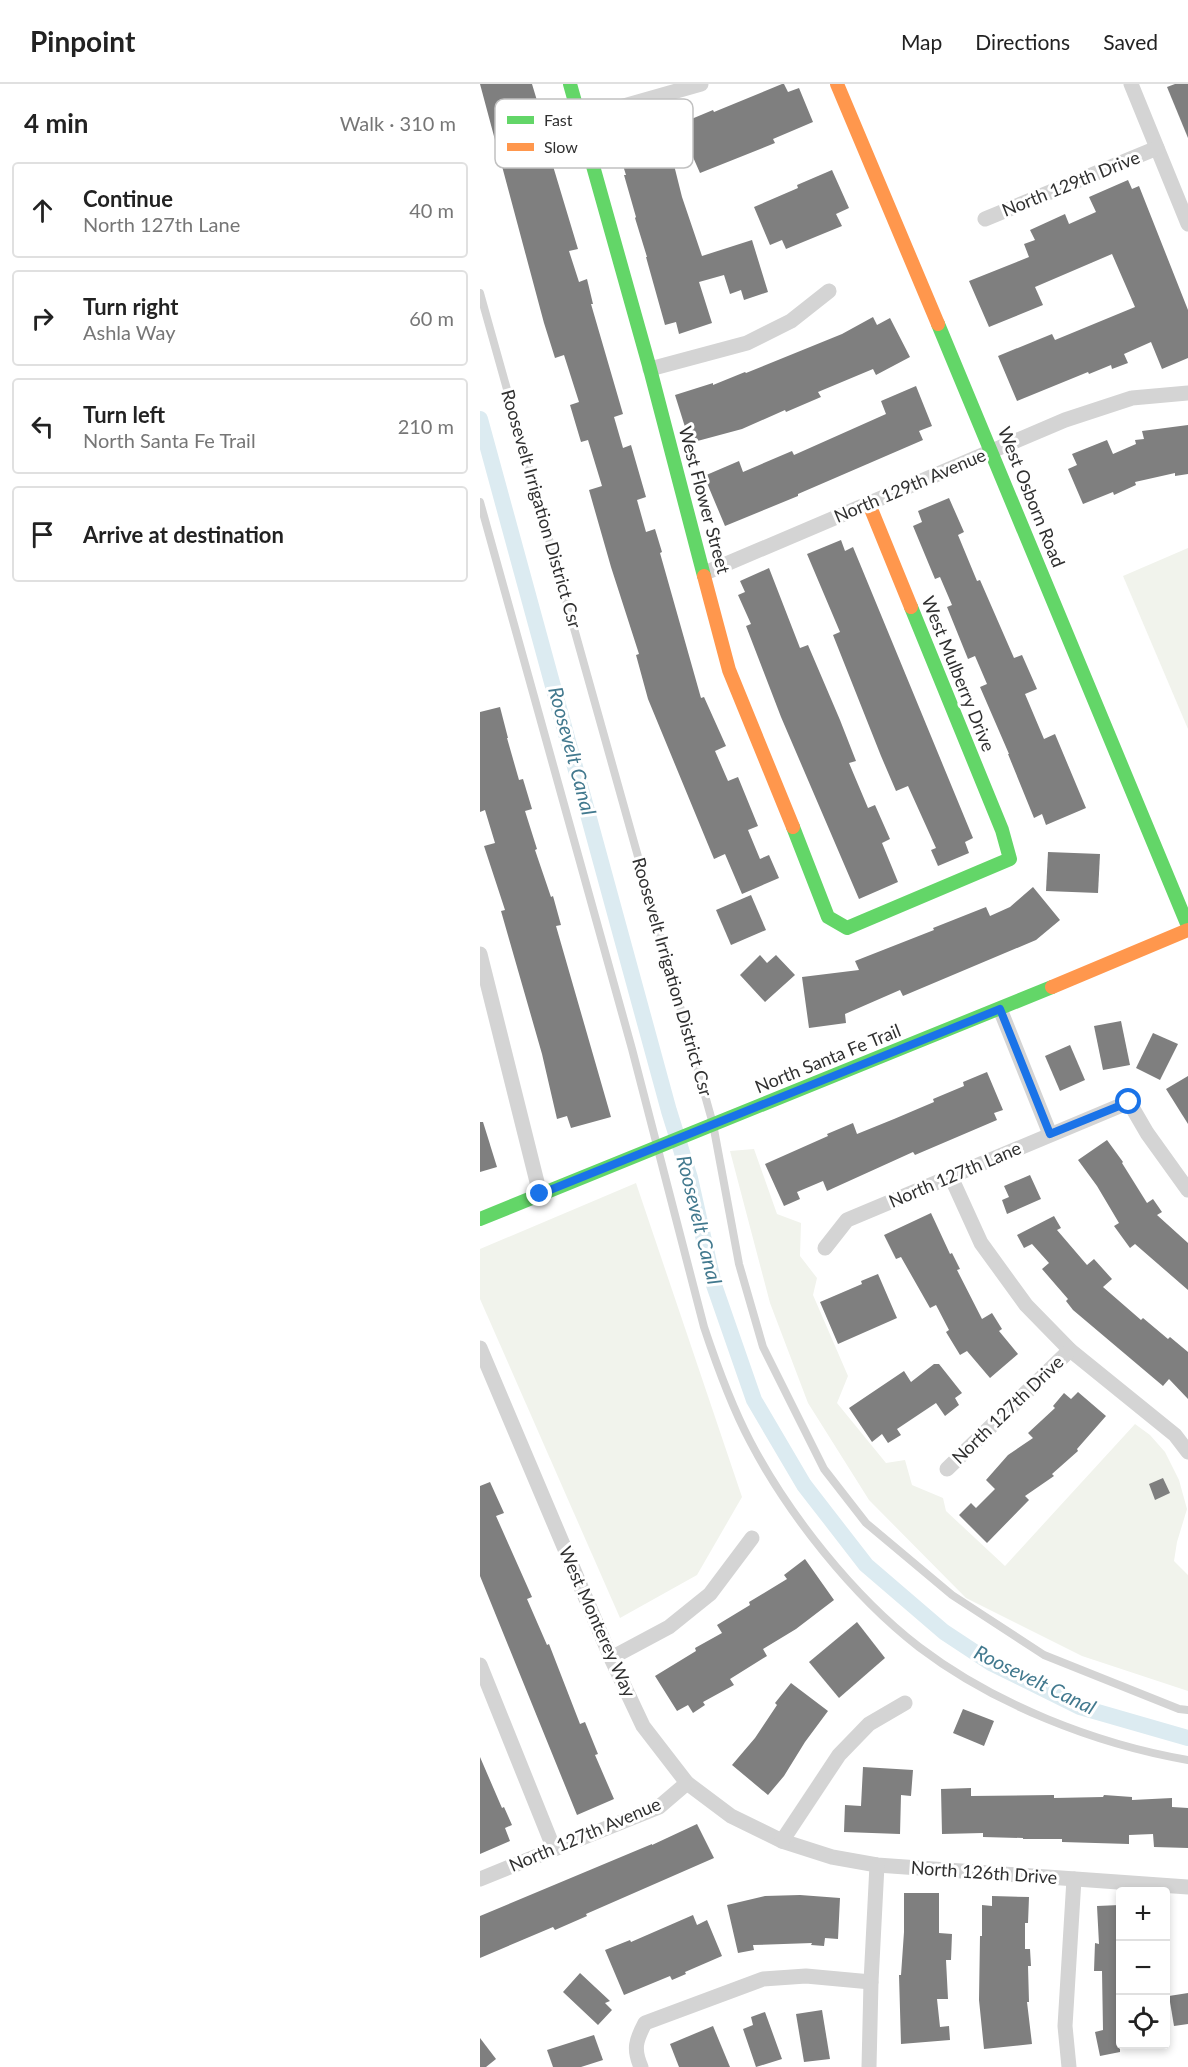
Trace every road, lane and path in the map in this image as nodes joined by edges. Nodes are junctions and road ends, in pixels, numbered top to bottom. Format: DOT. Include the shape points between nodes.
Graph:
graph roads {
  1 [pos="570,84"];
  2 [pos="701,84"];
  3 [pos="837,84"];
  4 [pos="1131,84"];
  5 [pos="573,99"];
  6 [pos="648,99"];
  7 [pos="1157,148"];
  8 [pos="592,168"];
  9 [pos="986,219"];
  10 [pos="1188,224"];
  11 [pos="829,291"];
  12 [pos="480,293"];
  13 [pos="650,369"];
  14 [pos="1188,393"];
  15 [pos="992,451"];
  16 [pos="480,502"];
  17 [pos="869,504"];
  18 [pos="705,573"];
  19 [pos="828,917"];
  20 [pos="1188,928"];
  21 [pos="480,954"];
  22 [pos="1000,1009"];
  23 [pos="709,1126"];
  24 [pos="1050,1134"];
  25 [pos="662,1144"];
  26 [pos="951,1178"];
  27 [pos="1188,1190"];
  28 [pos="540,1194"];
  29 [pos="480,1219"];
  30 [pos="825,1248"];
  31 [pos="480,1348"];
  32 [pos="1070,1350"];
  33 [pos="1188,1452"];
  34 [pos="946,1469"];
  35 [pos="752,1538"];
  36 [pos="611,1658"];
  37 [pos="480,1665"];
  38 [pos="905,1703"];
  39 [pos="1188,1710"];
  40 [pos="1188,1760"];
  41 [pos="687,1783"];
  42 [pos="782,1841"];
  43 [pos="555,1849"];
  44 [pos="877,1864"];
  45 [pos="480,1879"];
  46 [pos="1074,1879"];
  47 [pos="1188,1887"];
  48 [pos="870,1982"];
  49 [pos="641,2067"];
  50 [pos="869,2067"];
  51 [pos="1069,2067"];
  1 -- 5 [label="street, West Flower Street"];
  2 -- 6 [label="street"];
  3 -- 15 [label="street, West Osborn Road"];
  4 -- 7 [label="street"];
  7 -- 9 [label="street, North 129th Drive"];
  7 -- 10 [label="street"];
  8 -- 13 [label="street, West Flower Street"];
  11 -- 13 [label="street" via="791,321 747,343"];
  12 -- 23 [label="lane, Roosevelt Irrigation District Csr"];
  13 -- 18 [label="street, West Flower Street"];
  14 -- 15 [label="street, North 129th Avenue" via="1132,398 1065,420"];
  15 -- 17 [label="street, North 129th Avenue"];
  15 -- 20 [label="street, West Osborn Road"];
  16 -- 25 [label="lane"];
  17 -- 18 [label="street, North 129th Avenue"];
  17 -- 19 [label="street, West Mulberry Drive" via="1010,859 847,928"];
  18 -- 19 [label="street, West Flower Street" via="729,670"];
  20 -- 22 [label="street, North Santa Fe Trail"];
  21 -- 28 [label="street"];
  22 -- 23 [label="street, North Santa Fe Trail"];
  22 -- 24 [label="street"];
  23 -- 25 [label="street, North Santa Fe Trail"];
  23 -- 39 [label="lane, Roosevelt Irrigation District Csr" via="739,1264 763,1347 824,1469 866,1523 952,1595 1044,1655"];
  24 -- 26 [label="street, North 127th Lane"];
  24 -- 27 [label="street, North 127th Lane" via="1129,1102"];
  25 -- 28 [label="street, North Santa Fe Trail"];
  25 -- 40 [label="lane" via="704,1327 734,1407 750,1443 785,1500 823,1551 874,1608 955,1672 1003,1699 1096,1738"];
  26 -- 30 [label="street, North 127th Lane" via="847,1220"];
  26 -- 32 [label="street" via="981,1242 1026,1305"];
  28 -- 29 [label="street, North Santa Fe Trail"];
  31 -- 36 [label="street, West Monterey Way"];
  32 -- 33 [label="street" via="1175,1435"];
  32 -- 34 [label="street, North 127th Drive"];
  35 -- 36 [label="street" via="710,1594 669,1627"];
  36 -- 41 [label="street, West Monterey Way" via="643,1726"];
  37 -- 43 [label="street"];
  38 -- 42 [label="street" via="869,1724 839,1755"];
  41 -- 42 [label="street, West Monterey Way" via="731,1816"];
  41 -- 43 [label="street, North 127th Avenue" via="659,1807"];
  42 -- 44 [label="street, North 126th Drive" via="832,1857"];
  43 -- 45 [label="street, North 127th Avenue"];
  44 -- 46 [label="street, North 126th Drive"];
  44 -- 48 [label="street"];
  46 -- 47 [label="street, North 126th Drive"];
  46 -- 51 [label="street" via="1065,2026"];
  48 -- 49 [label="street" via="806,1976 764,1979 645,2023 636,2041"];
  48 -- 50 [label="street"];
}
